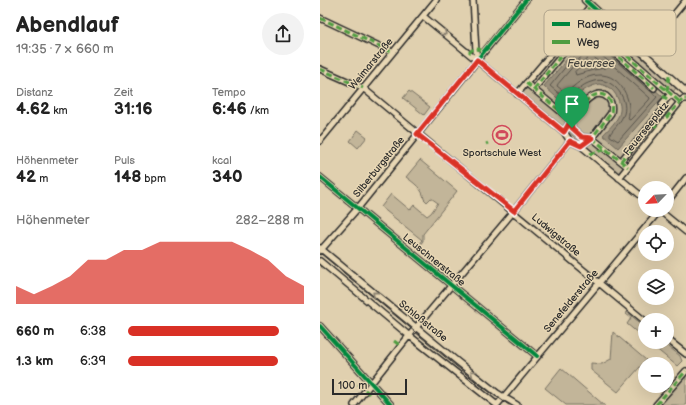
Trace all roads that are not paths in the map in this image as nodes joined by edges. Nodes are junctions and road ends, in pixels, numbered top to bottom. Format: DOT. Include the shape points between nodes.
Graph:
graph roads {
  1 [pos="436,0"];
  2 [pos="473,0"];
  3 [pos="526,0"];
  4 [pos="585,0"];
  5 [pos="686,0"];
  6 [pos="592,5"];
  7 [pos="588,10"];
  8 [pos="597,10"];
  9 [pos="676,12"];
  10 [pos="423,16"];
  11 [pos="320,18"];
  12 [pos="392,52"];
  13 [pos="549,56"];
  14 [pos="561,56"];
  15 [pos="620,56"];
  16 [pos="624,56"];
  17 [pos="647,56"];
  18 [pos="477,60"];
  19 [pos="320,69"];
  20 [pos="526,83"];
  21 [pos="363,88"];
  22 [pos="654,88"];
  23 [pos="534,89"];
  24 [pos="686,92"];
  25 [pos="517,94"];
  26 [pos="670,95"];
  27 [pos="686,99"];
  28 [pos="680,102"];
  29 [pos="571,120"];
  30 [pos="564,132"];
  31 [pos="417,134"];
  32 [pos="592,138"];
  33 [pos="320,141"];
  34 [pos="570,141"];
  35 [pos="581,146"];
  36 [pos="621,161"];
  37 [pos="628,167"];
  38 [pos="320,177"];
  39 [pos="619,178"];
  40 [pos="686,178"];
  41 [pos="638,193"];
  42 [pos="674,193"];
  43 [pos="358,208"];
  44 [pos="514,211"];
  45 [pos="654,217"];
  46 [pos="668,217"];
  47 [pos="686,232"];
  48 [pos="320,250"];
  49 [pos="320,261"];
  50 [pos="599,283"];
  51 [pos="452,285"];
  52 [pos="638,315"];
  53 [pos="320,326"];
  54 [pos="417,327"];
  55 [pos="410,335"];
  56 [pos="674,345"];
  57 [pos="686,354"];
  58 [pos="537,356"];
  59 [pos="686,371"];
  60 [pos="372,383"];
  61 [pos="504,397"];
  62 [pos="354,405"];
  63 [pos="391,405"];
  64 [pos="497,405"];
  65 [pos="517,405"];
  66 [pos="656,405"];
  1 -- 10 [label="street, Weimarstraße"];
  2 -- 18 [label="street"];
  3 -- 18 [label="street, Silberburgstraße"];
  4 -- 6 [label="main road"];
  5 -- 9 [label="street"];
  6 -- 7 [label="street"];
  6 -- 8 [label="main road"];
  10 -- 12 [label="street, Weimarstraße"];
  10 -- 18 [label="street, one-way"];
  11 -- 12 [label="street"];
  12 -- 21 [label="street, Weimarstraße"];
  13 -- 20 [label="street"];
  14 -- 23 [label="street"];
  15 -- 22 [label="street"];
  16 -- 26 [label="street, Feuerseeplatz"];
  17 -- 24 [label="main road"];
  18 -- 25 [label="street"];
  18 -- 31 [label="street, Silberburgstraße"];
  19 -- 21 [label="street, Ludwigstraße"];
  20 -- 23 [label="street, Feuerseeplatz"];
  20 -- 25 [label="street"];
  21 -- 31 [label="street, Ludwigstraße"];
  21 -- 33 [label="street, Weimarstraße"];
  23 -- 29 [label="street, Feuerseeplatz"];
  25 -- 30 [label="street"];
  26 -- 28 [label="street, Feuerseeplatz"];
  26 -- 36 [label="street, Feuerseeplatz" via="662,104 666,107"];
  27 -- 28 [label="street, Feuerseeplatz"];
  28 -- 37 [label="street, Feuerseeplatz"];
  29 -- 30 [label="street"];
  29 -- 32 [label="street, Feuerseeplatz" via="572,128 582,137"];
  29 -- 32 [label="street" via="590,97 599,94 606,96 611,102 611,113"];
  30 -- 34 [label="street"];
  31 -- 43 [label="street, Silberburgstraße"];
  31 -- 44 [label="street, Ludwigstraße"];
  32 -- 35 [label="street"];
  32 -- 36 [label="street, Feuerseeplatz"];
  34 -- 35 [label="street"];
  34 -- 44 [label="street"];
  35 -- 39 [label="street"];
  36 -- 37 [label="street, Feuerseeplatz"];
  37 -- 39 [label="street, Feuerseeplatz"];
  38 -- 43 [label="street, Leuschnerstraße"];
  39 -- 41 [label="street"];
  40 -- 42 [label="street"];
  43 -- 48 [label="street, Silberburgstraße"];
  43 -- 51 [label="street, Leuschnerstraße"];
  44 -- 50 [label="street, Ludwigstraße"];
  44 -- 51 [label="street"];
  45 -- 50 [label="street, Senefelderstraße"];
  46 -- 47 [label="street"];
  54 -- 48 [label="street, Schloßstraße, one-way"];
  49 -- 55 [label="street, Schloßstraße"];
  50 -- 52 [label="street, Ludwigstraße"];
  50 -- 58 [label="street, Senefelderstraße"];
  51 -- 54 [label="street"];
  51 -- 58 [label="street, Leuschnerstraße"];
  53 -- 60 [label="street"];
  54 -- 55 [label="street"];
  61 -- 54 [label="street, Schloßstraße, one-way"];
  55 -- 60 [label="street"];
  55 -- 64 [label="street, Schloßstraße"];
  56 -- 57 [label="street"];
  58 -- 61 [label="street, Senefelderstraße"];
  59 -- 66 [label="street"];
  60 -- 62 [label="street"];
  60 -- 63 [label="street"];
  61 -- 64 [label="street, Senefelderstraße"];
  61 -- 65 [label="street, Schloßstraße"];
}
